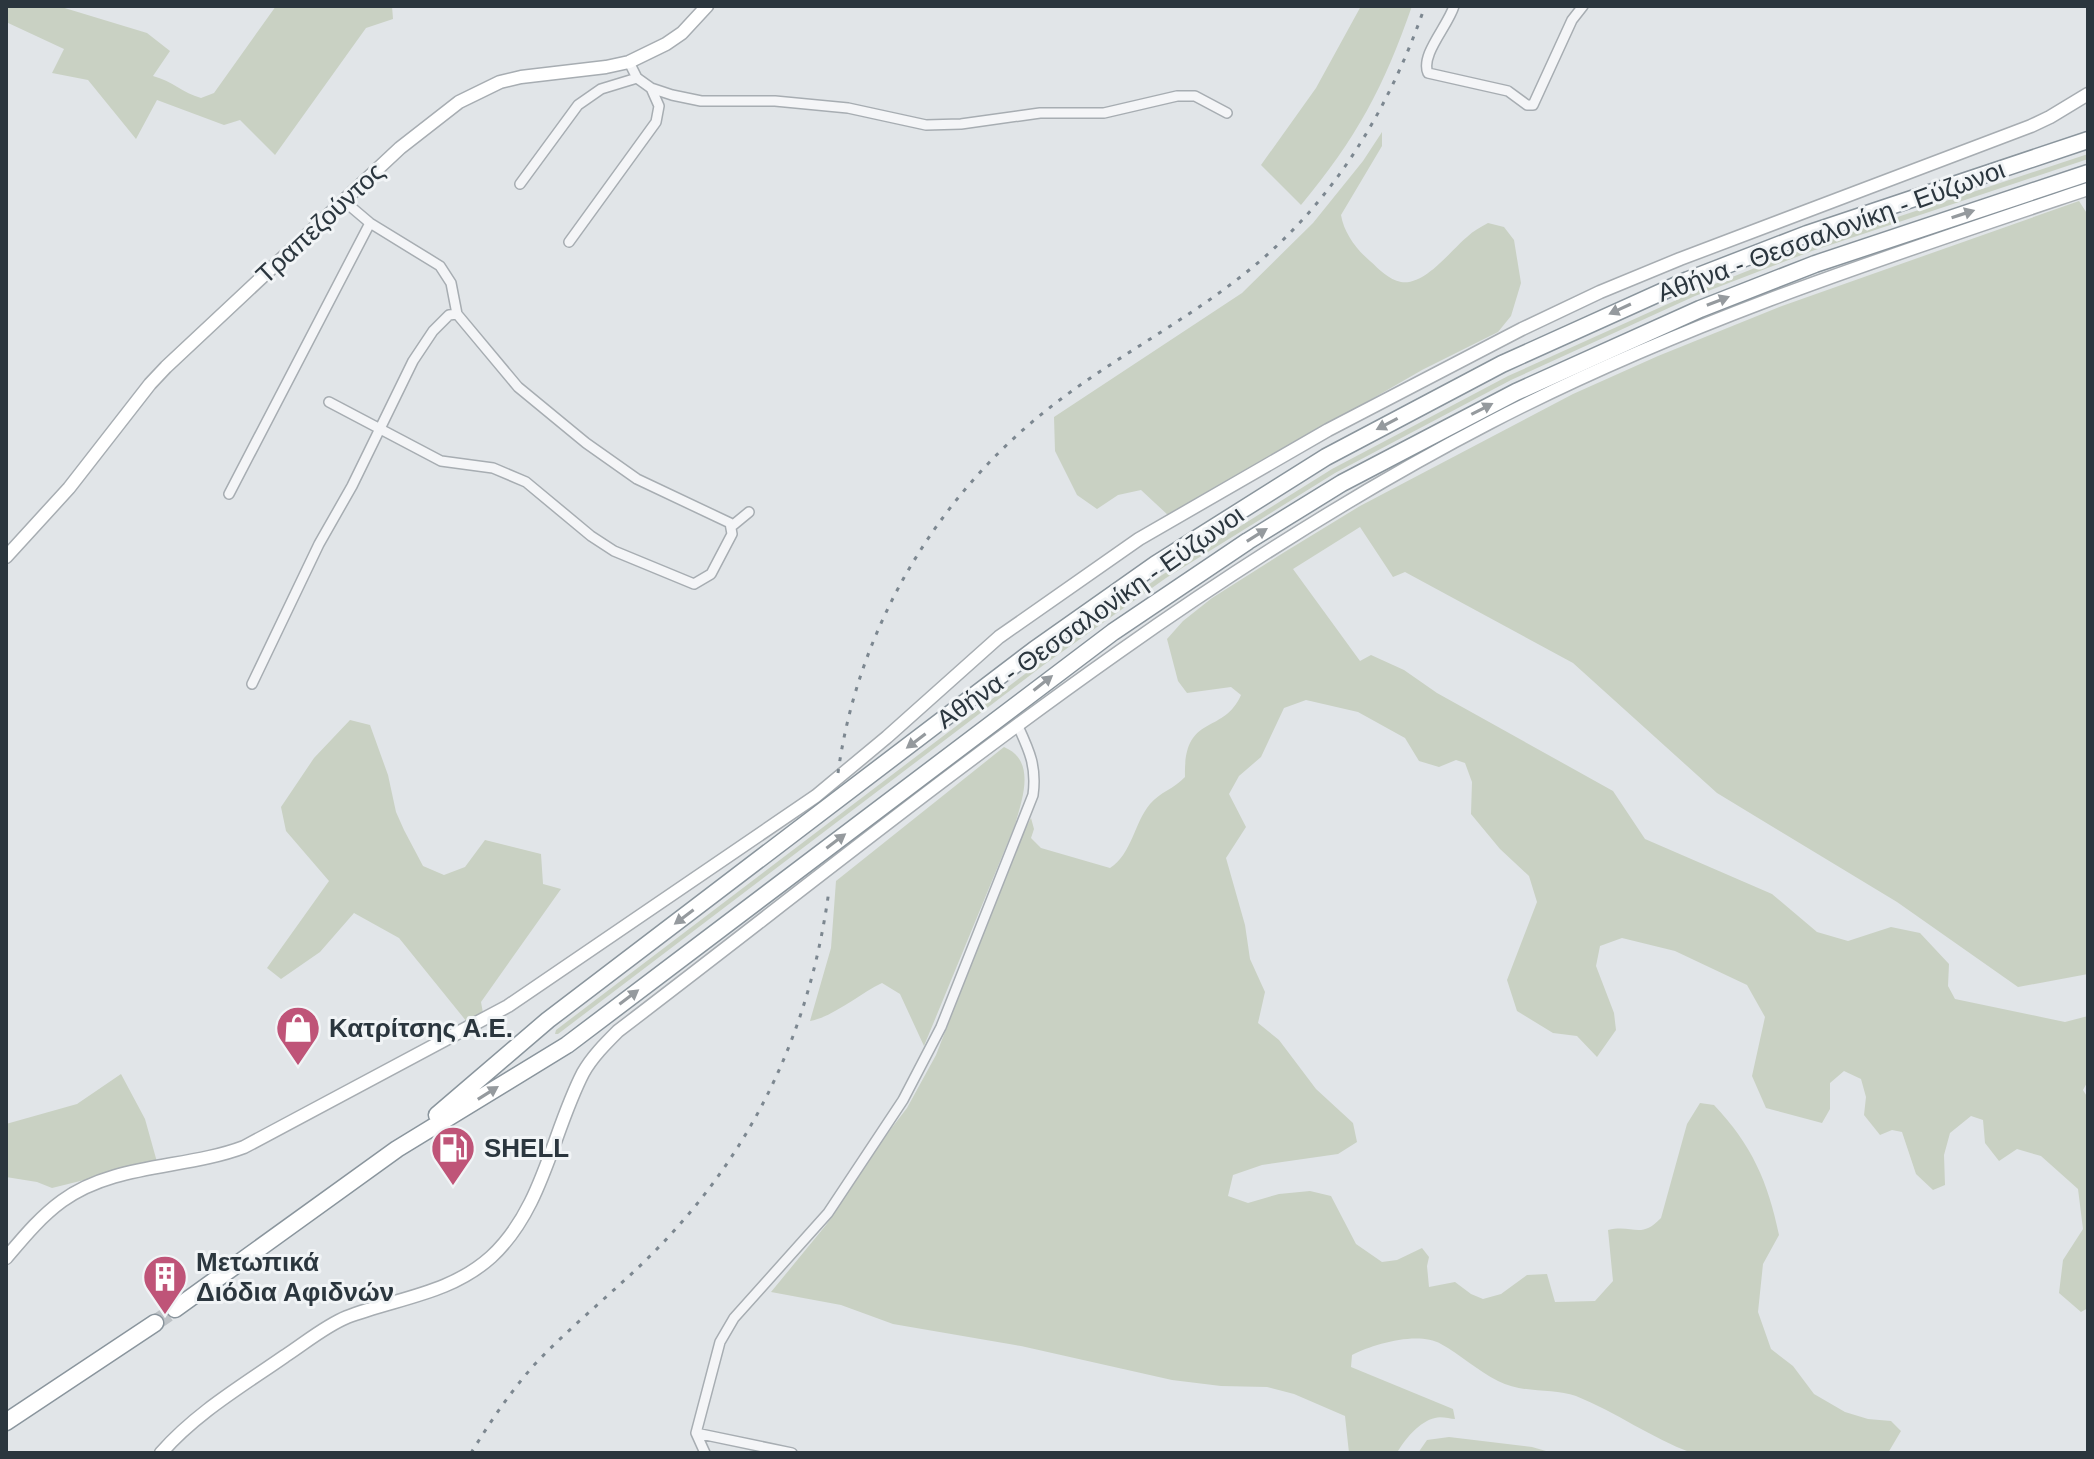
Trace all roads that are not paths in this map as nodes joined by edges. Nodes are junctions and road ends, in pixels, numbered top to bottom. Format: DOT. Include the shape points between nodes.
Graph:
graph roads {
  1 [pos="707,6"];
  2 [pos="1454,6"];
  3 [pos="1583,6"];
  4 [pos="629,62"];
  5 [pos="637,78"];
  6 [pos="651,88"];
  7 [pos="2088,94"];
  8 [pos="1227,113"];
  9 [pos="2088,140"];
  10 [pos="2088,173"];
  11 [pos="520,184"];
  12 [pos="2088,189"];
  13 [pos="344,201"];
  14 [pos="370,223"];
  15 [pos="569,242"];
  16 [pos="457,314"];
  17 [pos="329,402"];
  18 [pos="380,427"];
  19 [pos="229,494"];
  20 [pos="749,512"];
  21 [pos="732,526"];
  22 [pos="6,557"];
  23 [pos="252,684"];
  24 [pos="1017,724"];
  25 [pos="398,1148"];
  26 [pos="6,1258"];
  27 [pos="175,1309"];
  28 [pos="155,1323"];
  29 [pos="6,1422"];
  30 [pos="696,1433"];
  31 [pos="161,1453"];
  32 [pos="705,1453"];
  33 [pos="792,1453"];
  1 -- 4 [label="main road, Τραπεζούντος" via="682,33"];
  2 -- 3 [label="street" via="1428,54 1428,73 1508,91 1533,105"];
  4 -- 5 [label="street"];
  4 -- 13 [label="main road, Τραπεζούντος" via="521,77 478,92 435,120"];
  5 -- 6 [label="street"];
  5 -- 11 [label="street" via="601,89 578,105"];
  6 -- 8 [label="street" via="701,101 848,108 926,125 1040,113 1104,113 1177,96 1204,99"];
  6 -- 15 [label="street" via="659,106 656,122"];
  7 -- 26 [label="main road" via="2031,126 1600,292 1328,430 1139,539 999,637 816,796 508,1006 244,1147 79,1190 61,1201"];
  9 -- 25 [label="highway, Αθήνα - Θεσσαλονίκη - Εύζωνοι, one-way" via="1807,234 1688,280 1502,364 1314,464 1156,564 1034,650 548,1020"];
  25 -- 10 [label="highway, Αθήνα - Θεσσαλονίκη - Εύζωνοι, one-way" via="567,1045 1053,675 1174,589 1342,483 1516,392 1700,309 1815,264"];
  12 -- 24 [label="main road" via="1713,323 1589,373 1487,423 1305,529"];
  13 -- 14 [label="street"];
  13 -- 22 [label="main road, Τραπεζούντος" via="150,384 77,478"];
  14 -- 16 [label="street" via="440,266 451,283"];
  14 -- 19 [label="street"];
  16 -- 18 [label="street" via="449,315 423,346"];
  16 -- 21 [label="street" via="518,387 586,443 637,479"];
  17 -- 18 [label="street"];
  18 -- 21 [label="street" via="441,461 493,468 526,482 614,551 694,584 711,574"];
  18 -- 23 [label="street"];
  20 -- 21 [label="street"];
  24 -- 30 [label="street" via="1036,775 1033,795 941,1027 903,1100 828,1213 734,1318 720,1342"];
  24 -- 31 [label="main road" via="600,1049 584,1072 519,1225 490,1258 439,1290 335,1323 205,1411"];
  25 -- 27 [label="highway, Αθήνα - Θεσσαλονίκη - Εύζωνοι"];
  28 -- 29 [label="highway"];
  30 -- 32 [label="street"];
  30 -- 33 [label="street"];
}
